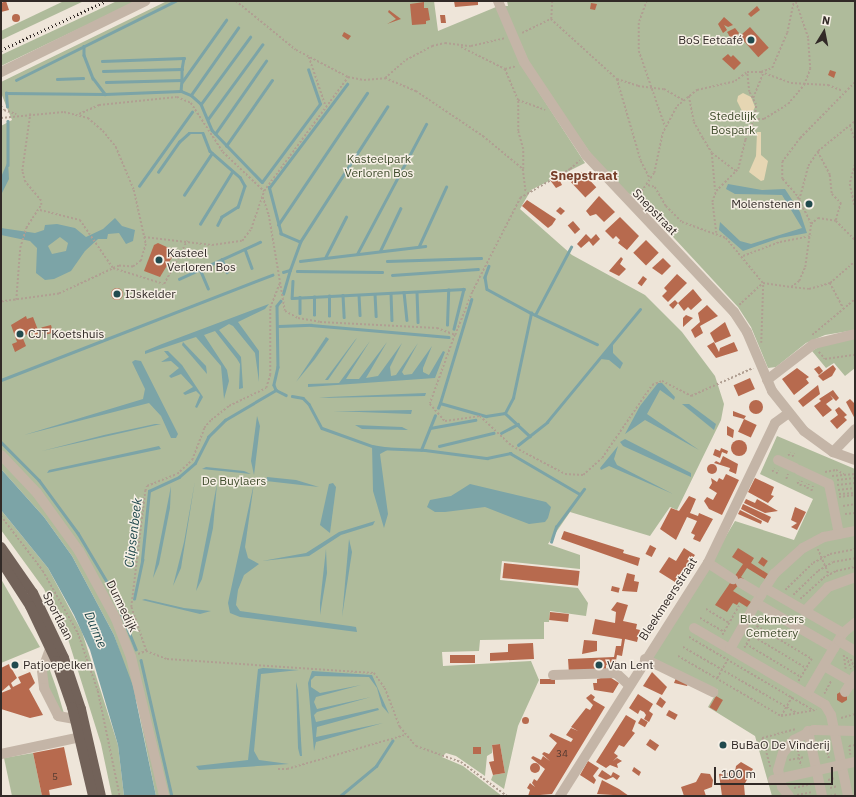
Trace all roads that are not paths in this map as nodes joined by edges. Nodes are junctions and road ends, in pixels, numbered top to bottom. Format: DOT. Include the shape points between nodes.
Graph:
graph roads {
  1 [pos="145,1"];
  2 [pos="498,1"];
  3 [pos="1,72"];
  4 [pos="855,334"];
  5 [pos="767,380"];
  6 [pos="790,413"];
  7 [pos="855,429"];
  8 [pos="833,452"];
  9 [pos="1,455"];
  10 [pos="778,460"];
  11 [pos="855,460"];
  12 [pos="855,531"];
  13 [pos="839,534"];
  14 [pos="1,547"];
  15 [pos="1,562"];
  16 [pos="708,563"];
  17 [pos="855,578"];
  18 [pos="761,595"];
  19 [pos="805,611"];
  20 [pos="855,623"];
  21 [pos="694,628"];
  22 [pos="838,641"];
  23 [pos="50,649"];
  24 [pos="734,651"];
  25 [pos="855,651"];
  26 [pos="645,659"];
  27 [pos="824,666"];
  28 [pos="553,675"];
  29 [pos="854,681"];
  30 [pos="628,686"];
  31 [pos="713,692"];
  32 [pos="845,692"];
  33 [pos="807,694"];
  34 [pos="75,719"];
  35 [pos="808,731"];
  36 [pos="855,731"];
  37 [pos="835,732"];
  38 [pos="80,737"];
  39 [pos="1,754"];
  40 [pos="853,758"];
  41 [pos="842,765"];
  42 [pos="816,770"];
  43 [pos="776,780"];
  44 [pos="787,793"];
  45 [pos="93,796"];
  46 [pos="101,796"];
  47 [pos="164,796"];
  48 [pos="560,796"];
  49 [pos="822,796"];
  50 [pos="848,796"];
  1 -- 3 [label="street"];
  2 -- 5 [label="street, Snepstraat" via="524,62 586,155 629,204 734,312"];
  4 -- 5 [label="street" via="811,346"];
  5 -- 6 [label="street, Snepstraat"];
  6 -- 8 [label="street, Snepstraat" via="815,442"];
  6 -- 16 [label="street, Bleekmeersstraat" via="775,423"];
  7 -- 8 [label="street"];
  8 -- 11 [label="street, Snepstraat"];
  9 -- 47 [label="street, Durmedijk" via="38,493 79,551 116,619 131,657"];
  10 -- 13 [label="street" via="797,469 828,493"];
  12 -- 13 [label="street"];
  13 -- 18 [label="street" via="787,561"];
  14 -- 46 [label="main road, Sportlaan" via="33,594 64,658 81,709"];
  15 -- 23 [label="main road, Sportlaan" via="30,606"];
  16 -- 18 [label="street"];
  16 -- 26 [label="street, Bleekmeersstraat"];
  17 -- 19 [label="street" via="833,584"];
  18 -- 19 [label="street" via="784,599"];
  18 -- 22 [label="street"];
  18 -- 24 [label="street"];
  19 -- 22 [label="street"];
  20 -- 22 [label="street"];
  21 -- 24 [label="street"];
  22 -- 25 [label="street"];
  22 -- 27 [label="street"];
  23 -- 34 [label="main road, Sportlaan"];
  23 -- 34 [label="street" via="42,672 44,688 58,716"];
  24 -- 33 [label="street"];
  26 -- 30 [label="street, Bleekmeersstraat"];
  26 -- 31 [label="street"];
  27 -- 29 [label="street"];
  27 -- 33 [label="street"];
  28 -- 30 [label="street" via="616,673"];
  29 -- 32 [label="street"];
  30 -- 48 [label="street, Bleekmeersstraat"];
  33 -- 37 [label="street" via="822,703 831,715"];
  34 -- 38 [label="main road, Sportlaan"];
  35 -- 37 [label="street" via="824,729"];
  35 -- 42 [label="street"];
  35 -- 43 [label="street" via="794,740 783,753"];
  36 -- 37 [label="street"];
  37 -- 41 [label="street"];
  38 -- 39 [label="street"];
  38 -- 45 [label="main road, Sportlaan"];
  40 -- 41 [label="street"];
  41 -- 42 [label="street"];
  41 -- 50 [label="street"];
  42 -- 43 [label="street" via="802,769"];
  42 -- 49 [label="street"];
  43 -- 44 [label="street"];
}
